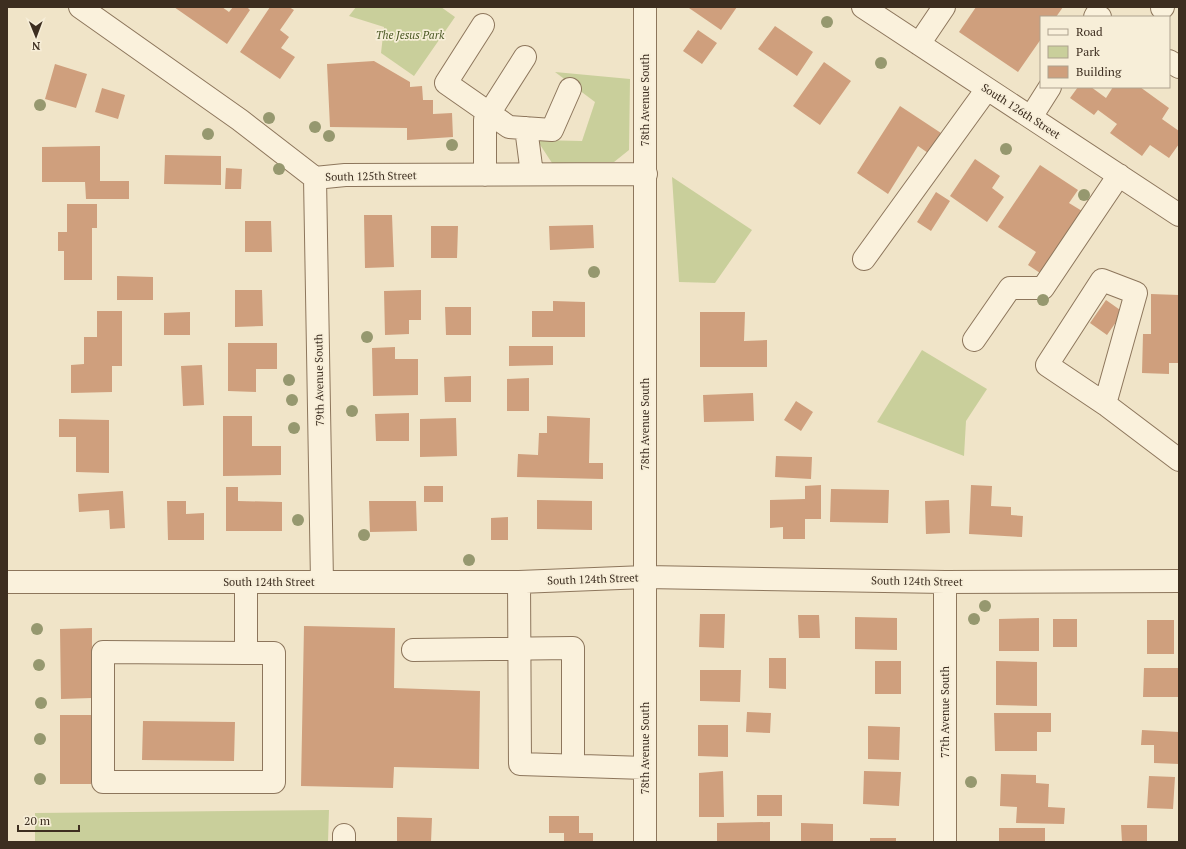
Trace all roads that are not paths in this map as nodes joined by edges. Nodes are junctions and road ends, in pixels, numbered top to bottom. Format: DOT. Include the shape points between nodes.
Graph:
graph roads {
  1 [pos="80,7"];
  2 [pos="645,7"];
  3 [pos="863,7"];
  4 [pos="944,7"];
  5 [pos="482,25"];
  6 [pos="919,44"];
  7 [pos="525,57"];
  8 [pos="1170,62"];
  9 [pos="1179,67"];
  10 [pos="987,88"];
  11 [pos="1049,88"];
  12 [pos="570,89"];
  13 [pos="489,113"];
  14 [pos="1031,117"];
  15 [pos="526,128"];
  16 [pos="532,174"];
  17 [pos="646,174"];
  18 [pos="485,175"];
  19 [pos="1119,175"];
  20 [pos="315,178"];
  21 [pos="1179,215"];
  22 [pos="864,258"];
  23 [pos="974,340"];
  24 [pos="1105,404"];
  25 [pos="1179,460"];
  26 [pos="645,577"];
  27 [pos="1179,581"];
  28 [pos="7,582"];
  29 [pos="246,582"];
  30 [pos="322,582"];
  31 [pos="519,582"];
  32 [pos="945,582"];
  33 [pos="519,649"];
  34 [pos="413,650"];
  35 [pos="246,652"];
  36 [pos="573,765"];
  37 [pos="645,768"];
  38 [pos="645,842"];
  39 [pos="945,842"];
  1 -- 20 [label="street, South 125th Street" via="240,120"];
  2 -- 17 [label="street, 78th Avenue South"];
  3 -- 6 [label="street, South 126th Street"];
  4 -- 6 [label="street"];
  5 -- 13 [label="street" via="446,83"];
  6 -- 10 [label="street, South 126th Street"];
  7 -- 13 [label="street"];
  8 -- 9 [label="street"];
  10 -- 14 [label="street, South 126th Street"];
  10 -- 22 [label="street"];
  11 -- 14 [label="street"];
  12 -- 15 [label="street" via="552,130"];
  13 -- 15 [label="street" via="509,127"];
  13 -- 18 [label="street" via="485,120"];
  14 -- 19 [label="street, South 126th Street"];
  15 -- 16 [label="street"];
  16 -- 17 [label="street, South 125th Street"];
  16 -- 18 [label="street, South 125th Street"];
  17 -- 26 [label="street, 78th Avenue South"];
  18 -- 20 [label="street, South 125th Street" via="345,175"];
  19 -- 21 [label="street, South 126th Street"];
  19 -- 23 [label="street" via="1043,288 1010,288"];
  20 -- 30 [label="street, 79th Avenue South"];
  24 -- 24 [label="street" via="1136,293 1102,280 1047,365"];
  24 -- 25 [label="street"];
  26 -- 31 [label="street, South 124th Street"];
  26 -- 32 [label="street, South 124th Street"];
  26 -- 37 [label="street, 78th Avenue South"];
  27 -- 32 [label="street, South 124th Street"];
  28 -- 29 [label="street, South 124th Street"];
  29 -- 30 [label="street, South 124th Street"];
  29 -- 35 [label="street"];
  30 -- 31 [label="street, South 124th Street"];
  31 -- 33 [label="street"];
  32 -- 39 [label="street, 77th Avenue South"];
  33 -- 34 [label="street"];
  33 -- 36 [label="street" via="520,764"];
  33 -- 36 [label="street" via="573,648"];
  35 -- 35 [label="street" via="274,653 274,782 103,782 103,652"];
  36 -- 37 [label="street"];
  37 -- 38 [label="street, 78th Avenue South"];
}
